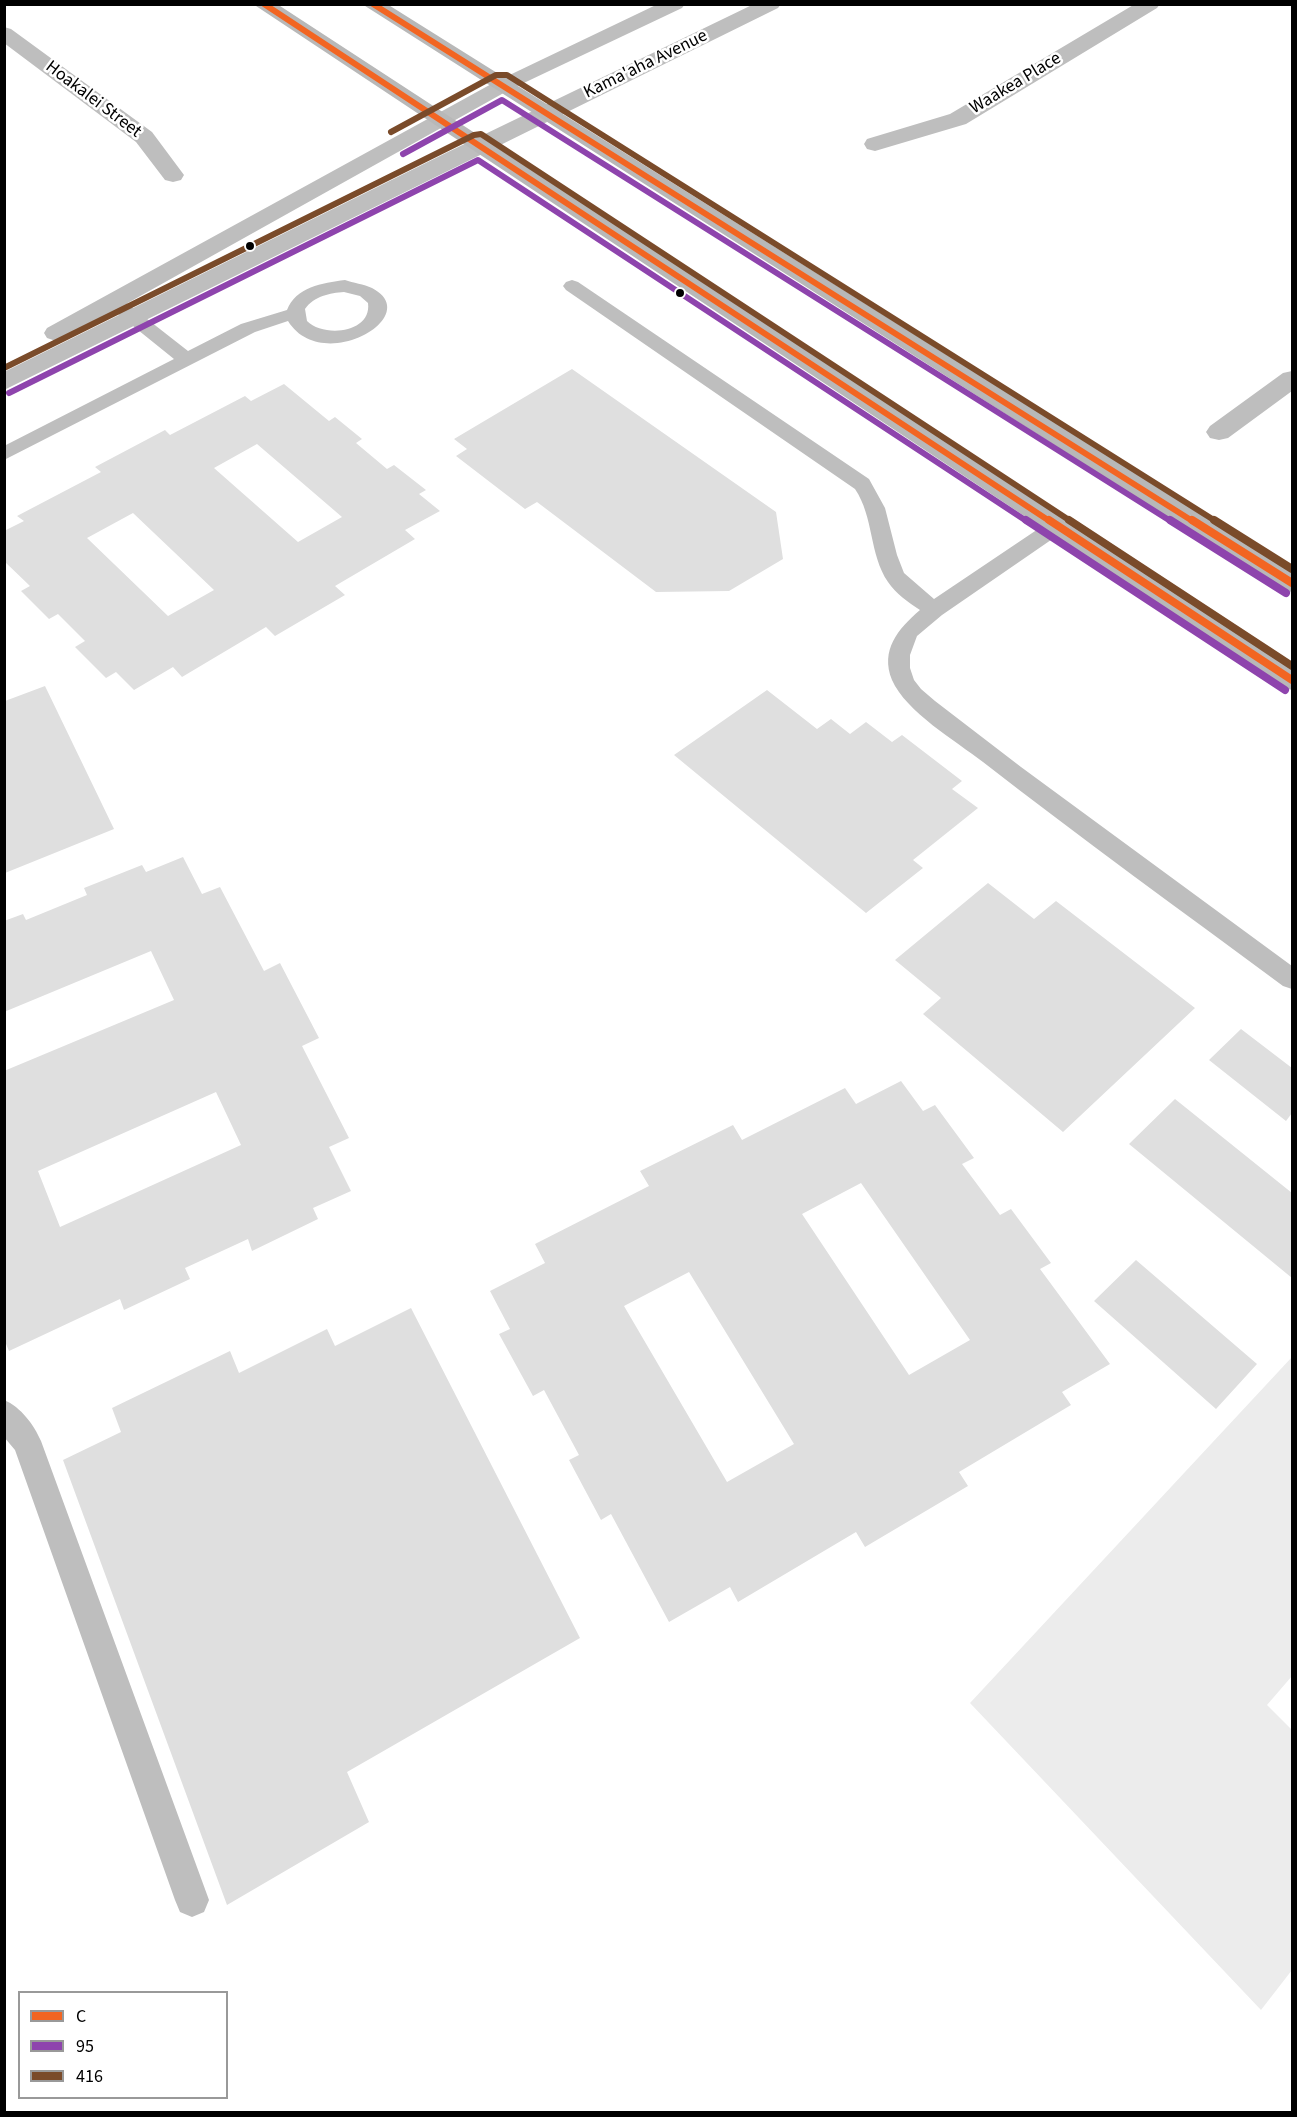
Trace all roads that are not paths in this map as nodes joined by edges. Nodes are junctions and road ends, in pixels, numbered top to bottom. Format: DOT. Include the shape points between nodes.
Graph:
graph roads {
  1 [pos="263,4"];
  2 [pos="372,4"];
  3 [pos="675,4"];
  4 [pos="771,4"];
  5 [pos="1150,4"];
  6 [pos="4,33"];
  7 [pos="502,86"];
  8 [pos="546,114"];
  9 [pos="439,120"];
  10 [pos="874,144"];
  11 [pos="479,146"];
  12 [pos="173,175"];
  13 [pos="572,286"];
  14 [pos="113,301"];
  15 [pos="295,314"];
  16 [pos="134,318"];
  17 [pos="187,360"];
  18 [pos="4,361"];
  19 [pos="1293,379"];
  20 [pos="4,382"];
  21 [pos="1218,432"];
  22 [pos="4,454"];
  23 [pos="1057,526"];
  24 [pos="1293,583"];
  25 [pos="934,610"];
  26 [pos="1293,680"];
  27 [pos="1293,979"];
  28 [pos="4,1414"];
  29 [pos="192,1900"];
  1 -- 9 [label="main road"];
  2 -- 7 [label="main road"];
  3 -- 7 [label="street, Kama'aha Avenue"];
  4 -- 8 [label="street, Kama'aha Avenue"];
  5 -- 10 [label="street, Waakea Place" via="958,119"];
  6 -- 12 [label="street, Hoakalei Street" via="144,137"];
  7 -- 8 [label="main road"];
  7 -- 9 [label="street, Kama'aha Avenue"];
  8 -- 11 [label="street, Kama'aha Avenue"];
  8 -- 24 [label="main road"];
  9 -- 11 [label="main road"];
  9 -- 14 [label="street, Kama'aha Avenue"];
  11 -- 16 [label="street, Kama'aha Avenue"];
  11 -- 23 [label="main road"];
  13 -- 25 [label="lane" via="862,484 877,510 894,574"];
  14 -- 16 [label="lane"];
  14 -- 18 [label="street, Kama'aha Avenue"];
  15 -- 17 [label="lane" via="260,323"];
  16 -- 17 [label="lane"];
  16 -- 20 [label="street, Kama'aha Avenue"];
  17 -- 22 [label="lane"];
  19 -- 21 [label="street"];
  23 -- 25 [label="lane"];
  23 -- 26 [label="main road"];
  25 -- 27 [label="lane" via="908,632 900,649 899,668 913,695"];
  28 -- 29 [label="lane" via="26,1441"];
}
